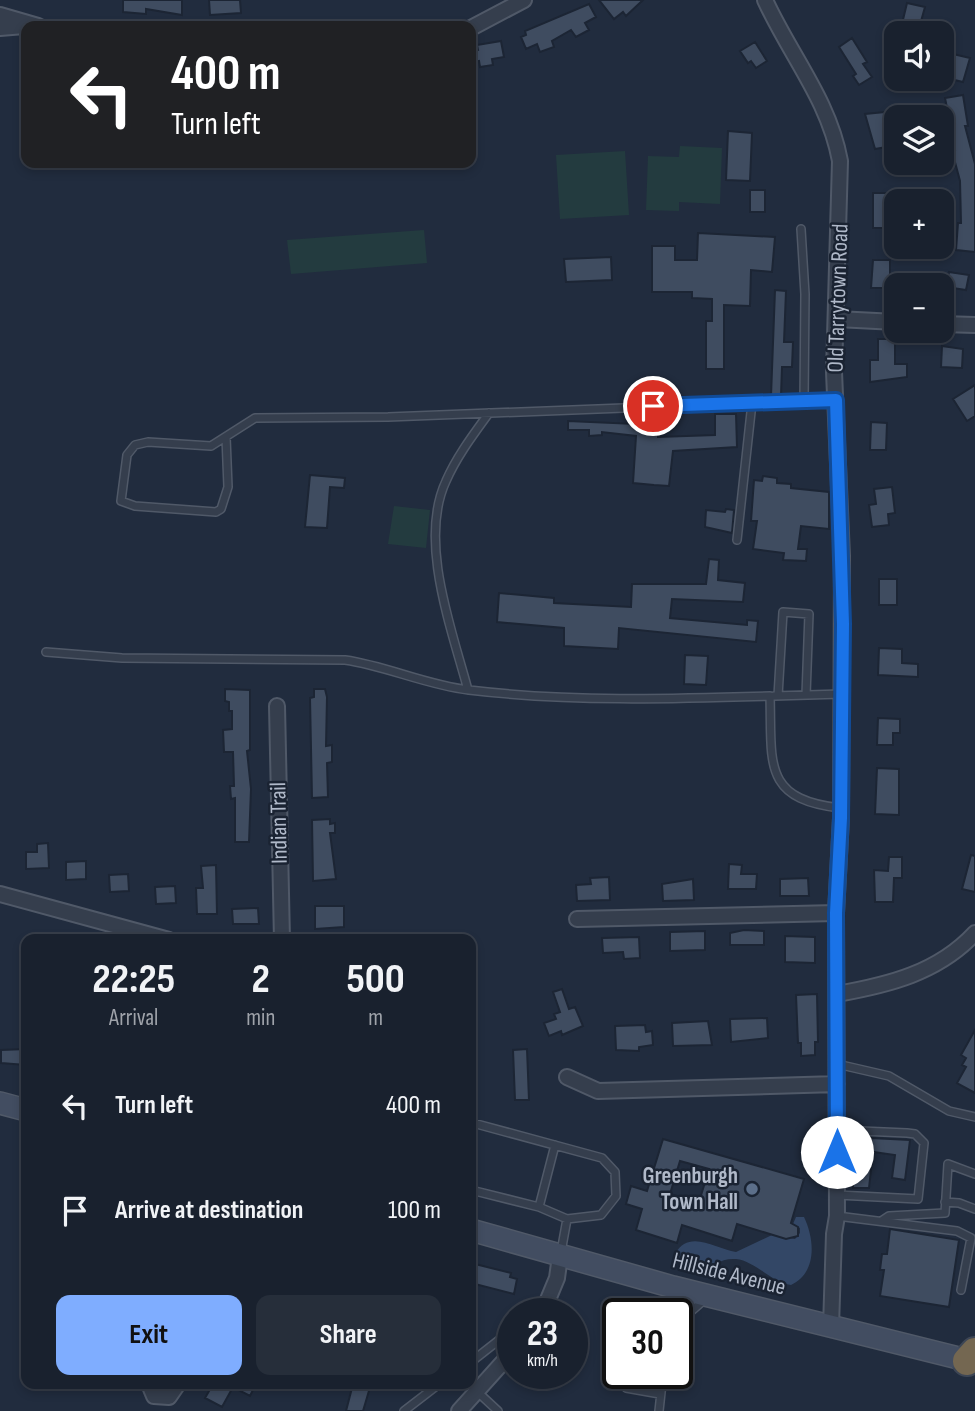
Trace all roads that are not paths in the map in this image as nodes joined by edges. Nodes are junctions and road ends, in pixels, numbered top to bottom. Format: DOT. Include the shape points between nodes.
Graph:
graph roads {
  1 [pos="524,0"];
  2 [pos="765,0"];
  3 [pos="0,15"];
  4 [pos="21,21"];
  5 [pos="476,25"];
  6 [pos="21,27"];
  7 [pos="0,28"];
  8 [pos="801,229"];
  9 [pos="837,319"];
  10 [pos="884,321"];
  11 [pos="954,324"];
  12 [pos="975,325"];
  13 [pos="836,400"];
  14 [pos="804,401"];
  15 [pos="752,403"];
  16 [pos="489,413"];
  17 [pos="226,437"];
  18 [pos="737,540"];
  19 [pos="46,652"];
  20 [pos="468,690"];
  21 [pos="842,694"];
  22 [pos="806,695"];
  23 [pos="774,696"];
  24 [pos="277,706"];
  25 [pos="841,808"];
  26 [pos="0,894"];
  27 [pos="836,913"];
  28 [pos="578,919"];
  29 [pos="975,933"];
  30 [pos="147,934"];
  31 [pos="282,934"];
  32 [pos="837,994"];
  33 [pos="837,1064"];
  34 [pos="567,1077"];
  35 [pos="837,1084"];
  36 [pos="0,1103"];
  37 [pos="21,1109"];
  38 [pos="975,1117"];
  39 [pos="476,1124"];
  40 [pos="837,1130"];
  41 [pos="555,1145"];
  42 [pos="975,1174"];
  43 [pos="476,1191"];
  44 [pos="837,1195"];
  45 [pos="946,1202"];
  46 [pos="539,1207"];
  47 [pos="975,1209"];
  48 [pos="837,1216"];
  49 [pos="567,1219"];
  50 [pos="883,1220"];
  51 [pos="476,1231"];
  52 [pos="560,1256"];
  53 [pos="673,1287"];
  54 [pos="961,1290"];
  55 [pos="709,1296"];
  56 [pos="549,1298"];
  57 [pos="671,1298"];
  58 [pos="693,1310"];
  59 [pos="831,1327"];
  60 [pos="497,1342"];
  61 [pos="476,1358"];
  62 [pos="972,1358"];
  63 [pos="497,1365"];
  64 [pos="476,1384"];
  65 [pos="151,1389"];
  66 [pos="174,1389"];
  67 [pos="433,1389"];
  68 [pos="471,1389"];
  69 [pos="473,1389"];
  70 [pos="632,1389"];
  71 [pos="661,1389"];
  72 [pos="660,1394"];
  73 [pos="404,1411"];
  74 [pos="459,1411"];
  75 [pos="498,1411"];
  76 [pos="659,1411"];
  1 -- 5 [label="street"];
  2 -- 9 [label="street, Old Tarrytown Road" via="835,132 841,195"];
  3 -- 4 [label="street"];
  6 -- 7 [label="street"];
  8 -- 14 [label="lane"];
  9 -- 10 [label="street"];
  9 -- 13 [label="street, Old Tarrytown Road"];
  11 -- 12 [label="street"];
  13 -- 14 [label="lane"];
  13 -- 21 [label="street, Old Tarrytown Road"];
  14 -- 15 [label="lane"];
  15 -- 16 [label="lane"];
  15 -- 18 [label="lane"];
  16 -- 17 [label="lane" via="256,418"];
  16 -- 20 [label="lane" via="444,483 435,526 439,573"];
  17 -- 17 [label="lane" via="211,446 135,445 127,455 121,501 135,506 222,509 228,487"];
  19 -- 20 [label="lane" via="122,658 345,660"];
  20 -- 23 [label="lane" via="626,701"];
  21 -- 22 [label="lane"];
  21 -- 25 [label="street, Old Tarrytown Road"];
  22 -- 23 [label="lane"];
  22 -- 23 [label="lane" via="809,614 783,612"];
  23 -- 25 [label="lane" via="776,776 789,794 813,805"];
  24 -- 31 [label="street, Indian Trail"];
  25 -- 27 [label="street, Old Tarrytown Road"];
  26 -- 30 [label="street"];
  27 -- 28 [label="street"];
  27 -- 32 [label="street, Old Tarrytown Road"];
  29 -- 32 [label="street" via="963,946 912,977"];
  32 -- 33 [label="street, Old Tarrytown Road"];
  33 -- 35 [label="street, Old Tarrytown Road"];
  33 -- 38 [label="lane" via="889,1076 949,1111"];
  34 -- 35 [label="street" via="598,1091"];
  35 -- 40 [label="street, Old Tarrytown Road"];
  36 -- 37 [label="main road"];
  39 -- 41 [label="lane"];
  40 -- 44 [label="street, Old Tarrytown Road"];
  40 -- 44 [label="lane" via="915,1134 924,1143 918,1199"];
  41 -- 46 [label="lane"];
  41 -- 49 [label="lane" via="602,1158 615,1172 616,1196 601,1216"];
  42 -- 45 [label="lane" via="948,1164"];
  43 -- 46 [label="lane"];
  44 -- 48 [label="street, Old Tarrytown Road"];
  45 -- 47 [label="lane"];
  45 -- 50 [label="lane" via="945,1213"];
  46 -- 49 [label="lane"];
  48 -- 50 [label="lane"];
  48 -- 59 [label="street, Old Tarrytown Road"];
  49 -- 52 [label="lane"];
  50 -- 54 [label="lane" via="957,1231 971,1238"];
  51 -- 52 [label="main road, Hillside Avenue"];
  52 -- 53 [label="main road, Hillside Avenue"];
  52 -- 56 [label="street"];
  53 -- 55 [label="main road, Hillside Avenue"];
  53 -- 57 [label="lane"];
  55 -- 58 [label="lane"];
  55 -- 59 [label="main road, Hillside Avenue"];
  59 -- 62 [label="main road, Hillside Avenue"];
  60 -- 61 [label="lane"];
  63 -- 64 [label="street"];
  65 -- 66 [label="street" via="160,1398"];
  67 -- 73 [label="lane"];
  68 -- 74 [label="street"];
  69 -- 75 [label="lane"];
  70 -- 72 [label="lane"];
  71 -- 72 [label="lane"];
  72 -- 76 [label="lane"];
}
